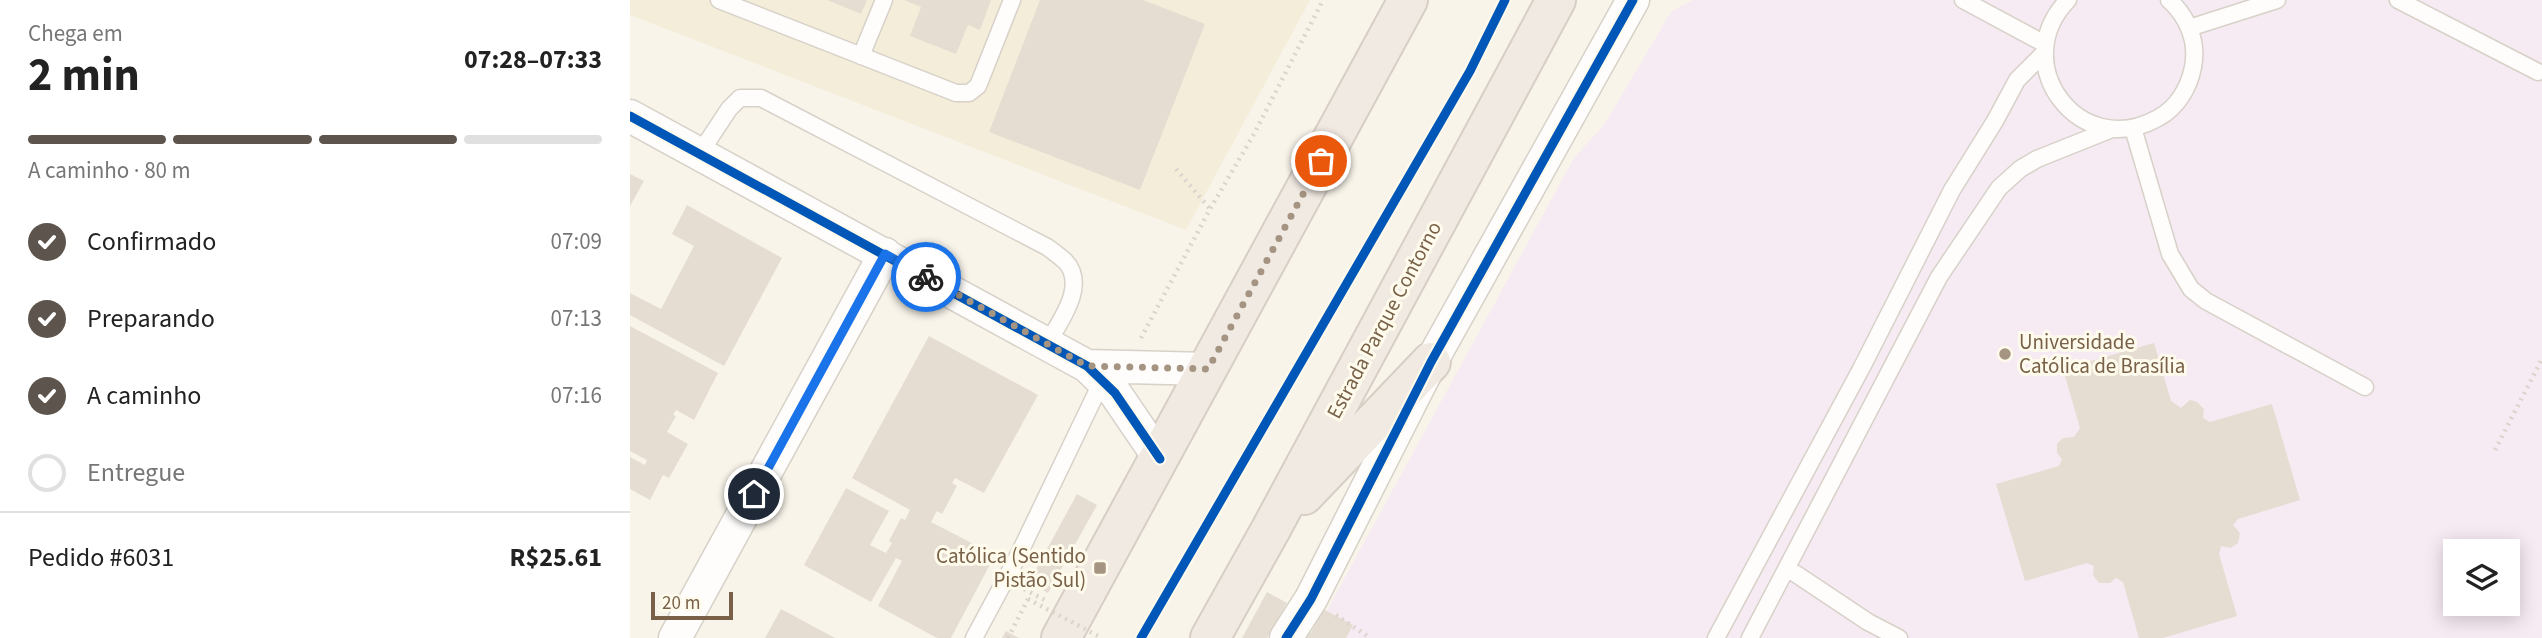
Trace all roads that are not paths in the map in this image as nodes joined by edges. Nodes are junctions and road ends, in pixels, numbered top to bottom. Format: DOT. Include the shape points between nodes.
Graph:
graph roads {
  1 [pos="719,0"];
  2 [pos="884,0"];
  3 [pos="1012,0"];
  4 [pos="1408,0"];
  5 [pos="1556,0"];
  6 [pos="1633,0"];
  7 [pos="1963,0"];
  8 [pos="2068,0"];
  9 [pos="2277,0"];
  10 [pos="2398,0"];
  11 [pos="2175,3"];
  12 [pos="2189,28"];
  13 [pos="2044,48"];
  14 [pos="862,56"];
  15 [pos="2538,72"];
  16 [pos="630,116"];
  17 [pos="2133,128"];
  18 [pos="2112,129"];
  19 [pos="700,153"];
  20 [pos="885,254"];
  21 [pos="1047,344"];
  22 [pos="1431,362"];
  23 [pos="1106,369"];
  24 [pos="1208,369"];
  25 [pos="2365,387"];
  26 [pos="1160,459"];
  27 [pos="1271,529"];
  28 [pos="1787,568"];
  29 [pos="1079,630"];
  30 [pos="675,638"];
  31 [pos="974,638"];
  32 [pos="1210,638"];
  33 [pos="1286,638"];
  34 [pos="1716,638"];
  35 [pos="1750,638"];
  36 [pos="1899,638"];
  1 -- 14 [label="lane"];
  2 -- 14 [label="lane"];
  3 -- 14 [label="lane" via="978,86 969,93 956,93"];
  4 -- 24 [label="highway"];
  5 -- 27 [label="highway, Estrada Parque Contorno"];
  6 -- 22 [label="street"];
  7 -- 13 [label="lane"];
  8 -- 13 [label="lane" via="2054,18"];
  9 -- 12 [label="lane"];
  10 -- 15 [label="lane"];
  11 -- 12 [label="lane"];
  12 -- 17 [label="lane" via="2194,60 2185,91 2163,116"];
  13 -- 18 [label="lane" via="2046,71 2063,104 2086,121"];
  13 -- 34 [label="lane" via="2017,80 1952,190"];
  16 -- 19 [label="street"];
  17 -- 18 [label="lane"];
  17 -- 25 [label="lane" via="2170,254 2191,289"];
  18 -- 28 [label="lane" via="2037,159 1999,188 1939,277"];
  19 -- 20 [label="street"];
  19 -- 21 [label="lane" via="740,98 761,98 1047,247 1067,263 1074,281 1072,299"];
  20 -- 21 [label="street"];
  20 -- 30 [label="street"];
  21 -- 23 [label="street"];
  22 -- 27 [label="highway"];
  22 -- 33 [label="street" via="1311,599"];
  23 -- 24 [label="street"];
  23 -- 26 [label="street"];
  23 -- 31 [label="lane"];
  24 -- 26 [label="highway"];
  26 -- 29 [label="highway"];
  27 -- 32 [label="highway, Estrada Parque Contorno"];
  28 -- 35 [label="lane"];
  28 -- 36 [label="lane"];
}
